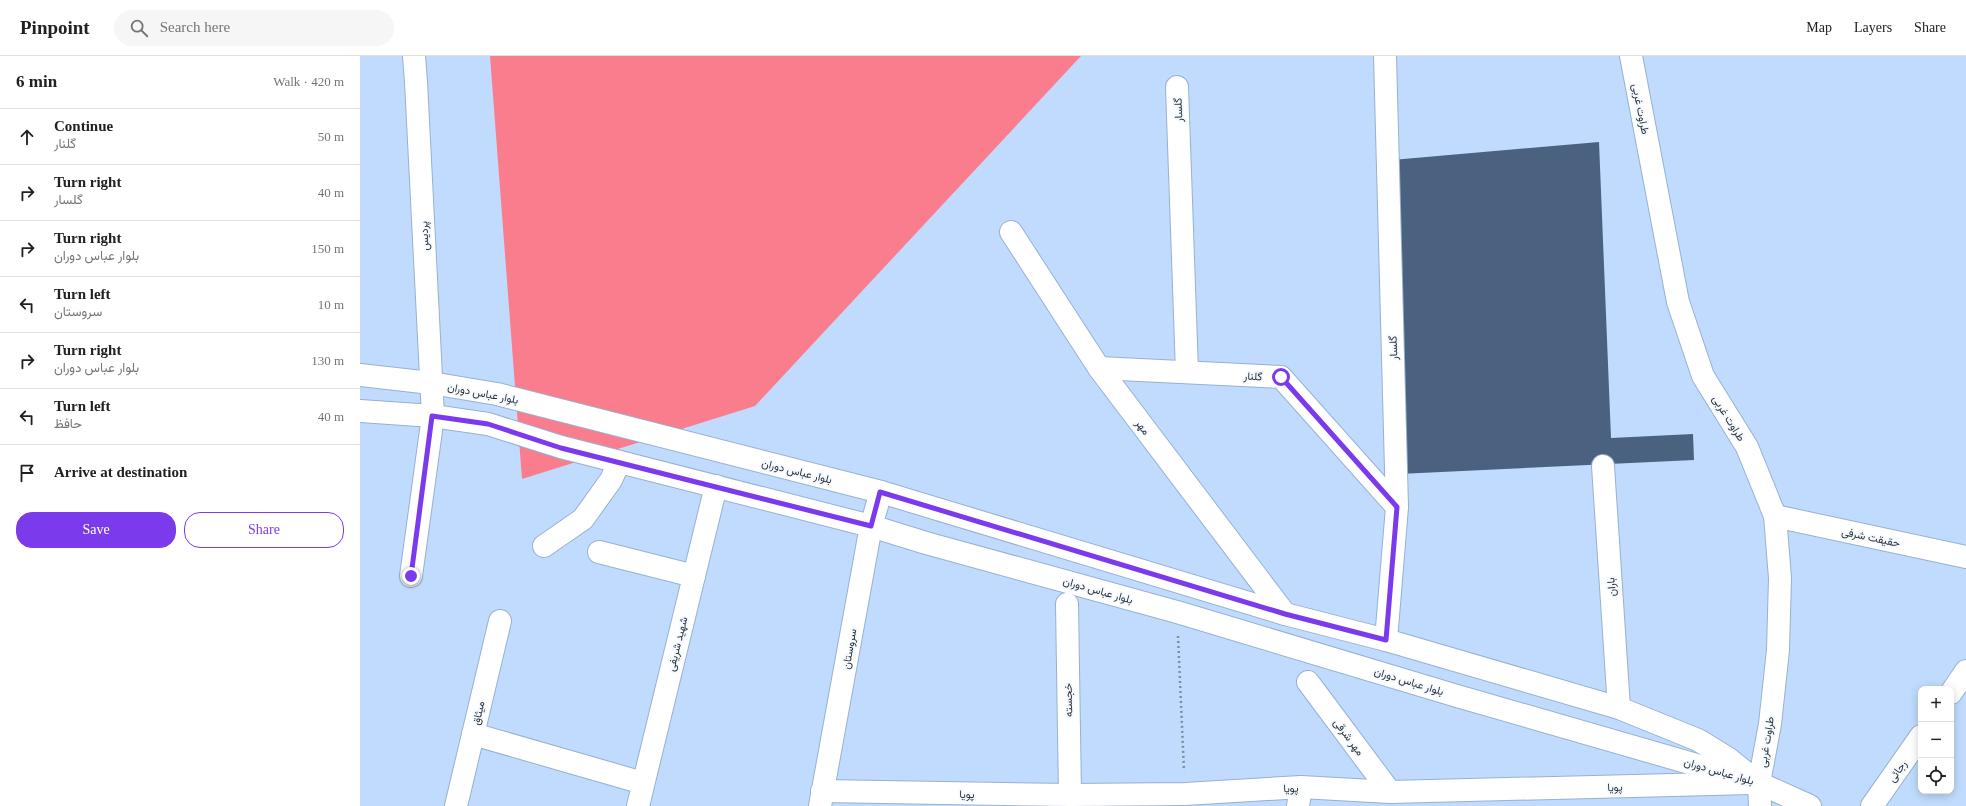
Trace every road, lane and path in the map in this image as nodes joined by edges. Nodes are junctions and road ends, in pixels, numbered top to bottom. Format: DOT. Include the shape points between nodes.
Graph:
graph roads {
  1 [pos="414,56"];
  2 [pos="1385,56"];
  3 [pos="1631,56"];
  4 [pos="1177,87"];
  5 [pos="1011,232"];
  6 [pos="1099,368"];
  7 [pos="1187,372"];
  8 [pos="360,375"];
  9 [pos="431,383"];
  10 [pos="360,411"];
  11 [pos="432,416"];
  12 [pos="620,462"];
  13 [pos="1603,466"];
  14 [pos="716,486"];
  15 [pos="880,492"];
  16 [pos="1397,507"];
  17 [pos="1775,516"];
  18 [pos="871,526"];
  19 [pos="544,546"];
  20 [pos="600,552"];
  21 [pos="1966,557"];
  22 [pos="411,576"];
  23 [pos="694,576"];
  24 [pos="1067,604"];
  25 [pos="1177,612"];
  26 [pos="1285,614"];
  27 [pos="500,621"];
  28 [pos="1386,640"];
  29 [pos="1966,671"];
  30 [pos="1308,682"];
  31 [pos="1954,689"];
  32 [pos="1619,708"];
  33 [pos="473,734"];
  34 [pos="1918,740"];
  35 [pos="643,783"];
  36 [pos="1759,783"];
  37 [pos="1390,792"];
  38 [pos="1184,794"];
  39 [pos="1070,795"];
  40 [pos="1300,797"];
  41 [pos="1500,798"];
  42 [pos="821,799"];
  43 [pos="1110,800"];
  44 [pos="456,806"];
  45 [pos="638,806"];
  46 [pos="1760,806"];
  47 [pos="1810,806"];
  48 [pos="1872,806"];
  1 -- 9 [label="street, پردیس"];
  2 -- 16 [label="street, گلسار"];
  3 -- 17 [label="street, طراوت غربی" via="1678,302 1703,376 1747,447"];
  4 -- 7 [label="street, گلسار"];
  5 -- 6 [label="street, مهر"];
  6 -- 7 [label="street, گلنار"];
  6 -- 26 [label="street, مهر"];
  7 -- 16 [label="street, گلنار" via="1281,377"];
  8 -- 9 [label="street, بلوار عباس دوران"];
  9 -- 11 [label="street, پردیس"];
  9 -- 15 [label="street, بلوار عباس دوران" via="497,394"];
  10 -- 11 [label="street, بلوار عباس دوران"];
  11 -- 12 [label="street, بلوار عباس دوران" via="488,424 561,448"];
  11 -- 22 [label="street, پردیس"];
  12 -- 14 [label="street, بلوار عباس دوران"];
  12 -- 19 [label="street" via="611,480 583,519"];
  13 -- 32 [label="street, باران"];
  14 -- 18 [label="street, بلوار عباس دوران"];
  14 -- 23 [label="street, شهید شریفی"];
  15 -- 18 [label="street, سروستان"];
  15 -- 26 [label="street, بلوار عباس دوران"];
  16 -- 28 [label="street, گلسار"];
  17 -- 21 [label="street, حقیقت شرفی"];
  17 -- 36 [label="street, طراوت غربی" via="1780,578 1778,650 1770,724"];
  18 -- 25 [label="street, بلوار عباس دوران"];
  18 -- 42 [label="street, سروستان"];
  20 -- 23 [label="street"];
  23 -- 35 [label="street, شهید شریفی"];
  24 -- 39 [label="street, خجسته"];
  25 -- 36 [label="street, بلوار عباس دوران"];
  25 -- 38 [label="path"];
  26 -- 28 [label="street, بلوار عباس دوران"];
  27 -- 33 [label="street, میثاق"];
  28 -- 32 [label="street, بلوار عباس دوران"];
  29 -- 31 [label="street"];
  30 -- 37 [label="street, مهر شرقی"];
  32 -- 36 [label="street, بلوار عباس دوران" via="1698,740 1729,759"];
  33 -- 35 [label="street"];
  33 -- 44 [label="street, میثاق"];
  34 -- 48 [label="street, رجائی"];
  35 -- 45 [label="street, شهید شریفی"];
  36 -- 41 [label="street, پویا"];
  36 -- 46 [label="street, طراوت غربی"];
  36 -- 47 [label="street"];
  37 -- 40 [label="street, پویا"];
  37 -- 41 [label="street, پویا"];
  38 -- 40 [label="street, پویا"];
  38 -- 43 [label="street, پویا"];
  39 -- 42 [label="street, پویا"];
  39 -- 43 [label="street, پویا"];
}
